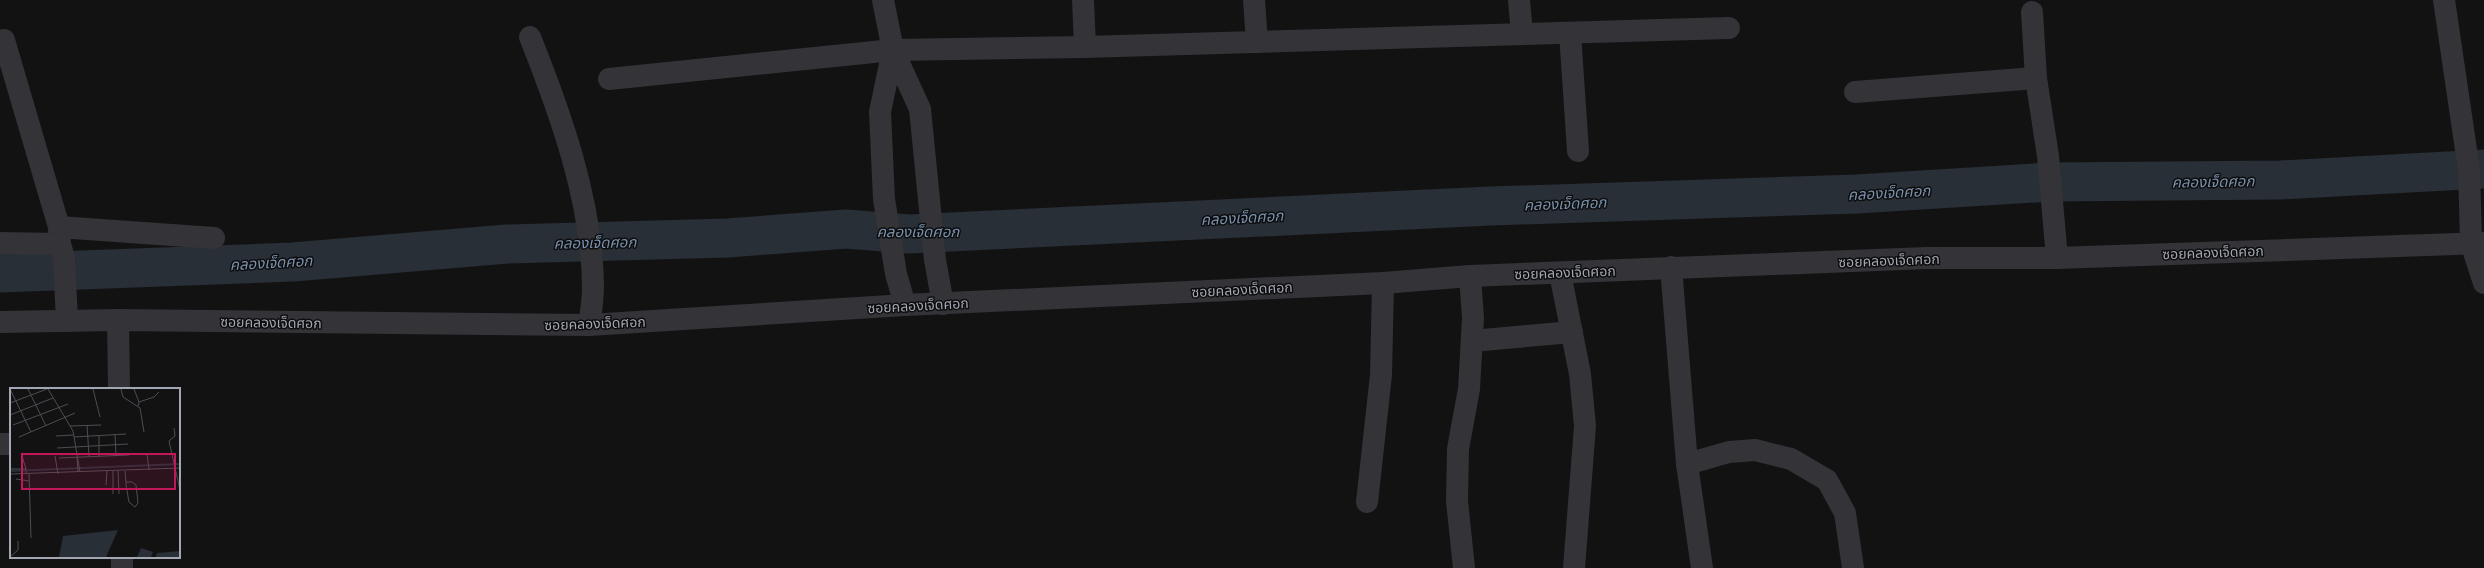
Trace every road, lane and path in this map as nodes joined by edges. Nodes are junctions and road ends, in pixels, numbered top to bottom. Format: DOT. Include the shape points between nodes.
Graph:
graph roads {
  1 [pos="883,0"];
  2 [pos="1083,0"];
  3 [pos="1254,0"];
  4 [pos="1519,0"];
  5 [pos="2444,0"];
  6 [pos="2032,12"];
  7 [pos="1728,28"];
  8 [pos="1570,32"];
  9 [pos="1522,34"];
  10 [pos="530,37"];
  11 [pos="4,40"];
  12 [pos="1257,42"];
  13 [pos="1085,46"];
  14 [pos="893,50"];
  15 [pos="2036,78"];
  16 [pos="609,79"];
  17 [pos="1855,92"];
  18 [pos="1578,151"];
  19 [pos="214,238"];
  20 [pos="0,243"];
  21 [pos="61,243"];
  22 [pos="2477,243"];
  23 [pos="2057,258"];
  24 [pos="1671,267"];
  25 [pos="1560,273"];
  26 [pos="1470,276"];
  27 [pos="1383,283"];
  28 [pos="2484,283"];
  29 [pos="943,304"];
  30 [pos="905,305"];
  31 [pos="118,320"];
  32 [pos="67,321"];
  33 [pos="0,322"];
  34 [pos="589,326"];
  35 [pos="1572,332"];
  36 [pos="1472,341"];
  37 [pos="118,388"];
  38 [pos="1687,464"];
  39 [pos="1368,502"];
  40 [pos="1464,568"];
  41 [pos="1574,568"];
  42 [pos="1702,568"];
  43 [pos="1853,568"];
  1 -- 14 [label="street"];
  2 -- 13 [label="street"];
  3 -- 12 [label="street"];
  4 -- 9 [label="street"];
  5 -- 22 [label="street" via="2465,136 2470,211"];
  6 -- 15 [label="street"];
  7 -- 8 [label="street"];
  8 -- 9 [label="street"];
  8 -- 18 [label="street"];
  9 -- 12 [label="street"];
  10 -- 34 [label="street" via="558,107 579,185 593,286"];
  11 -- 21 [label="street"];
  12 -- 13 [label="street"];
  13 -- 14 [label="street"];
  14 -- 16 [label="street"];
  14 -- 29 [label="street" via="920,109 935,260"];
  14 -- 30 [label="street" via="880,112 884,199 896,274"];
  15 -- 17 [label="street"];
  15 -- 23 [label="street" via="2048,156"];
  19 -- 21 [label="street"];
  20 -- 21 [label="street"];
  21 -- 32 [label="street"];
  22 -- 23 [label="street, ซอยคลองเจ็ดศอก"];
  22 -- 28 [label="street"];
  23 -- 24 [label="street, ซอยคลองเจ็ดศอก" via="1927,258"];
  24 -- 25 [label="street, ซอยคลองเจ็ดศอก"];
  24 -- 38 [label="street"];
  25 -- 26 [label="street, ซอยคลองเจ็ดศอก"];
  25 -- 35 [label="street"];
  26 -- 27 [label="street, ซอยคลองเจ็ดศอก"];
  26 -- 36 [label="street"];
  27 -- 29 [label="street, ซอยคลองเจ็ดศอก"];
  27 -- 39 [label="street" via="1381,375"];
  29 -- 30 [label="street, ซอยคลองเจ็ดศอก"];
  30 -- 34 [label="street, ซอยคลองเจ็ดศอก"];
  31 -- 32 [label="street, ซอยคลองเจ็ดศอก"];
  31 -- 34 [label="street, ซอยคลองเจ็ดศอก"];
  31 -- 37 [label="street"];
  32 -- 33 [label="street, ซอยคลองเจ็ดศอก"];
  35 -- 36 [label="street"];
  35 -- 41 [label="street" via="1580,374 1585,426"];
  36 -- 40 [label="street" via="1469,389 1458,448 1457,501"];
  38 -- 42 [label="street"];
  38 -- 43 [label="street" via="1728,452 1755,450 1791,460 1827,480 1845,513"];
}
